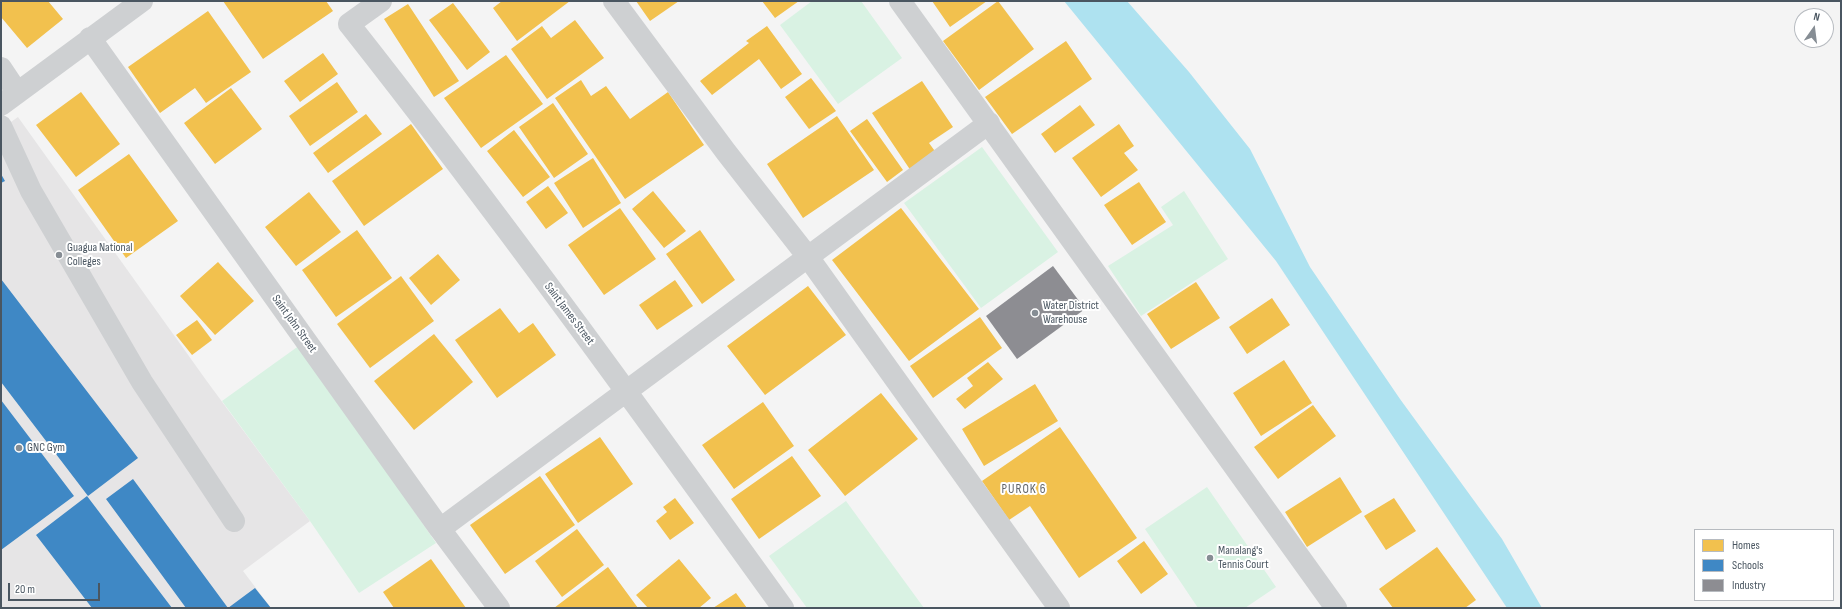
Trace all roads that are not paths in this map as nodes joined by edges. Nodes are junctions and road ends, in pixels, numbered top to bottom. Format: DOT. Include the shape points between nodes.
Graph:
graph roads {
  1 [pos="142,1"];
  2 [pos="356,1"];
  3 [pos="381,1"];
  4 [pos="614,1"];
  5 [pos="900,1"];
  6 [pos="349,24"];
  7 [pos="90,38"];
  8 [pos="1,68"];
  9 [pos="9,98"];
  10 [pos="989,123"];
  11 [pos="1,126"];
  12 [pos="808,257"];
  13 [pos="627,391"];
  14 [pos="234,521"];
  15 [pos="440,529"];
  16 [pos="499,608"];
  17 [pos="783,608"];
  18 [pos="1059,608"];
  19 [pos="1336,608"];
  1 -- 7 [label="street"];
  2 -- 6 [label="street"];
  3 -- 6 [label="street"];
  4 -- 12 [label="street"];
  5 -- 10 [label="street"];
  6 -- 13 [label="street, Saint James Street" via="394,80"];
  7 -- 9 [label="street"];
  7 -- 15 [label="street, Saint John Street"];
  8 -- 9 [label="street"];
  10 -- 12 [label="street"];
  10 -- 19 [label="street"];
  11 -- 14 [label="street" via="31,191 142,382"];
  12 -- 13 [label="street"];
  12 -- 18 [label="street"];
  13 -- 15 [label="street"];
  13 -- 17 [label="street, Saint James Street"];
  15 -- 16 [label="street, Saint John Street"];
}
